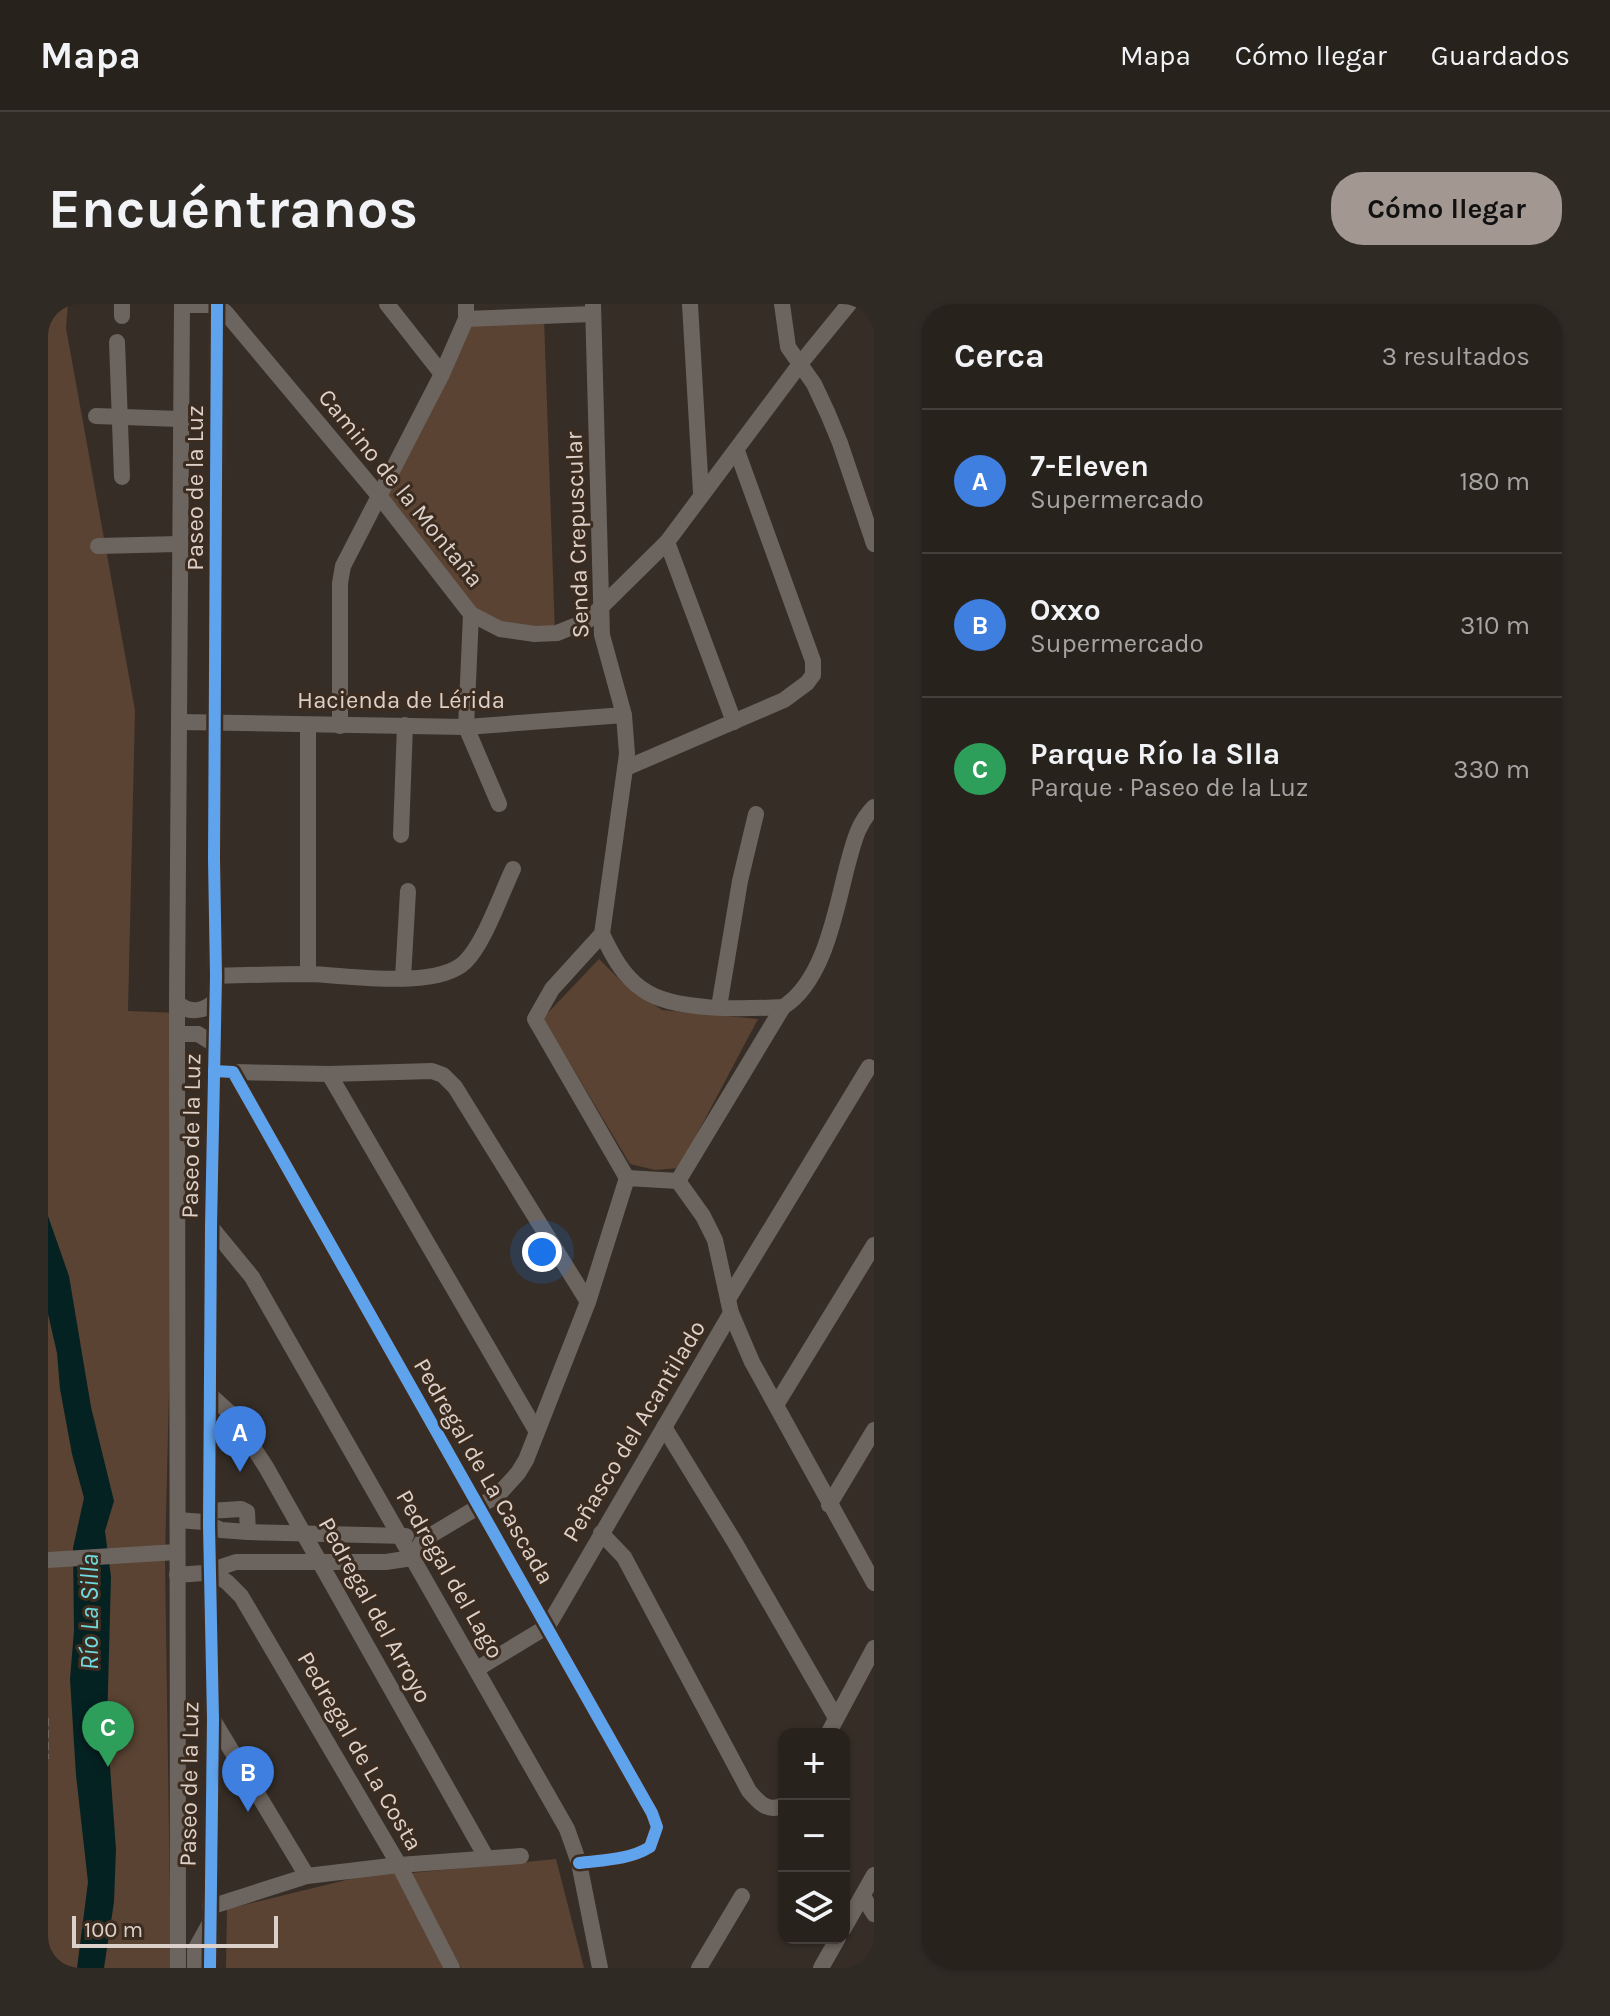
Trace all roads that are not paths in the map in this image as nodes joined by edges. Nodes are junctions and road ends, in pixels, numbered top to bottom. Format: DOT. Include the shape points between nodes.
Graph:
graph roads {
  1 [pos="182,304"];
  2 [pos="217,304"];
  3 [pos="387,304"];
  4 [pos="690,304"];
  5 [pos="782,304"];
  6 [pos="849,304"];
  7 [pos="593,309"];
  8 [pos="466,311"];
  9 [pos="117,342"];
  10 [pos="800,364"];
  11 [pos="442,374"];
  12 [pos="96,416"];
  13 [pos="120,416"];
  14 [pos="179,419"];
  15 [pos="737,451"];
  16 [pos="122,477"];
  17 [pos="701,493"];
  18 [pos="380,497"];
  19 [pos="667,542"];
  20 [pos="179,544"];
  21 [pos="874,544"];
  22 [pos="98,546"];
  23 [pos="600,610"];
  24 [pos="471,614"];
  25 [pos="624,715"];
  26 [pos="179,722"];
  27 [pos="734,722"];
  28 [pos="216,725"];
  29 [pos="308,725"];
  30 [pos="405,725"];
  31 [pos="340,726"];
  32 [pos="466,727"];
  33 [pos="626,768"];
  34 [pos="499,804"];
  35 [pos="874,807"];
  36 [pos="756,814"];
  37 [pos="401,835"];
  38 [pos="513,869"];
  39 [pos="408,891"];
  40 [pos="602,934"];
  41 [pos="308,974"];
  42 [pos="216,976"];
  43 [pos="403,978"];
  44 [pos="215,1001"];
  45 [pos="177,1002"];
  46 [pos="719,1007"];
  47 [pos="783,1007"];
  48 [pos="179,1034"];
  49 [pos="214,1044"];
  50 [pos="869,1067"];
  51 [pos="214,1071"];
  52 [pos="233,1072"];
  53 [pos="329,1074"];
  54 [pos="627,1178"];
  55 [pos="678,1181"];
  56 [pos="211,1227"];
  57 [pos="874,1245"];
  58 [pos="588,1302"];
  59 [pos="730,1306"];
  60 [pos="210,1395"];
  61 [pos="776,1405"];
  62 [pos="664,1427"];
  63 [pos="874,1430"];
  64 [pos="537,1432"];
  65 [pos="829,1505"];
  66 [pos="478,1507"];
  67 [pos="209,1518"];
  68 [pos="178,1520"];
  69 [pos="601,1533"];
  70 [pos="305,1534"];
  71 [pos="400,1535"];
  72 [pos="423,1540"];
  73 [pos="171,1552"];
  74 [pos="412,1558"];
  75 [pos="48,1560"];
  76 [pos="321,1562"];
  77 [pos="210,1571"];
  78 [pos="177,1575"];
  79 [pos="874,1583"];
  80 [pos="548,1626"];
  81 [pos="874,1648"];
  82 [pos="477,1669"];
  83 [pos="836,1718"];
  84 [pos="213,1719"];
  85 [pos="831,1728"];
  86 [pos="778,1807"];
  87 [pos="521,1856"];
  88 [pos="486,1857"];
  89 [pos="579,1863"];
  90 [pos="399,1865"];
  91 [pos="874,1875"];
  92 [pos="307,1876"];
  93 [pos="742,1896"];
  94 [pos="863,1896"];
  95 [pos="874,1914"];
  96 [pos="210,1915"];
  97 [pos="850,1918"];
  98 [pos="835,1944"];
  99 [pos="178,1968"];
  100 [pos="195,1968"];
  101 [pos="210,1968"];
  102 [pos="452,1968"];
  103 [pos="600,1968"];
  104 [pos="699,1968"];
  105 [pos="821,1968"];
  1 -- 2 [label="street"];
  1 -- 14 [label="street, Paseo de la Luz"];
  2 -- 18 [label="street, Camino de la Montaña"];
  2 -- 28 [label="street, Paseo de la Luz"];
  3 -- 11 [label="street"];
  4 -- 17 [label="street"];
  5 -- 10 [label="street" via="785,339"];
  6 -- 10 [label="street, Camino de la Montaña"];
  7 -- 8 [label="street"];
  7 -- 23 [label="street, Senda Crepuscular"];
  8 -- 11 [label="street"];
  9 -- 13 [label="street"];
  10 -- 15 [label="street, Camino de la Montaña"];
  10 -- 21 [label="street" via="840,443"];
  11 -- 18 [label="street"];
  12 -- 13 [label="street"];
  13 -- 14 [label="street"];
  13 -- 16 [label="street"];
  14 -- 20 [label="street, Paseo de la Luz"];
  15 -- 17 [label="street, Camino de la Montaña"];
  15 -- 27 [label="street" via="813,661 813,675 795,693"];
  17 -- 19 [label="street, Camino de la Montaña"];
  18 -- 24 [label="street, Camino de la Montaña"];
  18 -- 31 [label="street" via="340,575"];
  19 -- 23 [label="street, Camino de la Montaña"];
  19 -- 27 [label="street"];
  20 -- 22 [label="street"];
  20 -- 26 [label="street, Paseo de la Luz"];
  23 -- 24 [label="street, Camino de la Montaña" via="573,629 535,634 500,629"];
  23 -- 25 [label="street, Senda Crepuscular"];
  24 -- 32 [label="street"];
  25 -- 32 [label="street, Hacienda de Lérida"];
  25 -- 33 [label="street, Senda Crepuscular"];
  26 -- 28 [label="street, Hacienda de Lérida"];
  26 -- 45 [label="street, Paseo de la Luz"];
  27 -- 33 [label="street"];
  28 -- 29 [label="street, Hacienda de Lérida"];
  28 -- 42 [label="street, Paseo de la Luz"];
  29 -- 31 [label="street, Hacienda de Lérida"];
  29 -- 41 [label="street"];
  30 -- 31 [label="street, Hacienda de Lérida"];
  30 -- 32 [label="street, Hacienda de Lérida"];
  30 -- 37 [label="street"];
  32 -- 34 [label="street"];
  33 -- 40 [label="street, Senda Crepuscular"];
  35 -- 47 [label="street" via="856,832 814,969 805,988"];
  36 -- 46 [label="street"];
  38 -- 43 [label="street" via="476,948 462,965 446,973"];
  39 -- 43 [label="street"];
  40 -- 46 [label="street" via="626,975 643,990 663,1000"];
  40 -- 54 [label="street" via="552,989 536,1014 536,1024"];
  41 -- 42 [label="street"];
  41 -- 43 [label="street"];
  42 -- 44 [label="street, Paseo de la Luz"];
  44 -- 45 [label="street" via="194,1010"];
  44 -- 49 [label="street, Paseo de la Luz"];
  45 -- 48 [label="street, Paseo de la Luz"];
  46 -- 47 [label="street"];
  47 -- 55 [label="street"];
  48 -- 49 [label="street" via="198,1034"];
  48 -- 68 [label="street, Paseo de la Luz"];
  49 -- 51 [label="street, Paseo de la Luz"];
  50 -- 59 [label="street, Peñasco del Acantilado"];
  51 -- 52 [label="street"];
  51 -- 56 [label="street, Paseo de la Luz"];
  52 -- 53 [label="street"];
  52 -- 66 [label="street, Pedregal de La Cascada"];
  53 -- 58 [label="street" via="432,1071 448,1079"];
  53 -- 64 [label="street"];
  54 -- 55 [label="street"];
  54 -- 58 [label="street"];
  55 -- 59 [label="street" via="715,1240"];
  56 -- 60 [label="street, Paseo de la Luz"];
  56 -- 71 [label="street, Pedregal del Lago" via="252,1277"];
  57 -- 61 [label="street"];
  58 -- 64 [label="street"];
  59 -- 61 [label="street"];
  59 -- 62 [label="street, Peñasco del Acantilado"];
  60 -- 67 [label="street, Paseo de la Luz"];
  60 -- 70 [label="street, Pedregal del Arroyo" via="241,1428"];
  61 -- 65 [label="street"];
  62 -- 69 [label="street, Peñasco del Acantilado"];
  62 -- 83 [label="street"];
  63 -- 65 [label="street"];
  64 -- 66 [label="street" via="518,1473"];
  65 -- 79 [label="street"];
  66 -- 72 [label="street"];
  66 -- 80 [label="street, Pedregal de La Cascada"];
  67 -- 68 [label="street"];
  67 -- 70 [label="street" via="221,1530"];
  67 -- 77 [label="street, Paseo de la Luz"];
  68 -- 73 [label="street, Paseo de la Luz"];
  69 -- 80 [label="street, Peñasco del Acantilado"];
  69 -- 86 [label="street" via="624,1557 749,1791 758,1801"];
  70 -- 71 [label="street"];
  70 -- 76 [label="street, Pedregal del Arroyo"];
  71 -- 72 [label="street"];
  71 -- 74 [label="street, Pedregal del Lago"];
  72 -- 74 [label="street"];
  73 -- 75 [label="street"];
  73 -- 78 [label="street, Paseo de la Luz"];
  74 -- 76 [label="street"];
  74 -- 82 [label="street, Pedregal del Lago"];
  76 -- 77 [label="street" via="236,1562"];
  76 -- 88 [label="street, Pedregal del Arroyo"];
  77 -- 78 [label="street"];
  77 -- 84 [label="street, Paseo de la Luz"];
  77 -- 90 [label="street, Pedregal de La Costa" via="241,1596"];
  78 -- 99 [label="street, Paseo de la Luz"];
  80 -- 82 [label="street, Peñasco del Acantilado"];
  80 -- 89 [label="street, Pedregal de La Cascada" via="657,1827 650,1847 639,1854"];
  81 -- 83 [label="street"];
  82 -- 89 [label="street, Pedregal del Lago" via="567,1829"];
  83 -- 85 [label="street"];
  84 -- 92 [label="street"];
  84 -- 96 [label="street, Paseo de la Luz"];
  87 -- 88 [label="street"];
  88 -- 90 [label="street"];
  89 -- 103 [label="street, Pedregal del Lago"];
  90 -- 92 [label="street"];
  90 -- 102 [label="street, Pedregal de La Costa"];
  91 -- 94 [label="street"];
  92 -- 96 [label="street"];
  93 -- 104 [label="street"];
  94 -- 95 [label="street"];
  94 -- 97 [label="street"];
  96 -- 100 [label="street" via="195,1950"];
  96 -- 101 [label="street, Paseo de la Luz"];
  98 -- 105 [label="street"];
}
